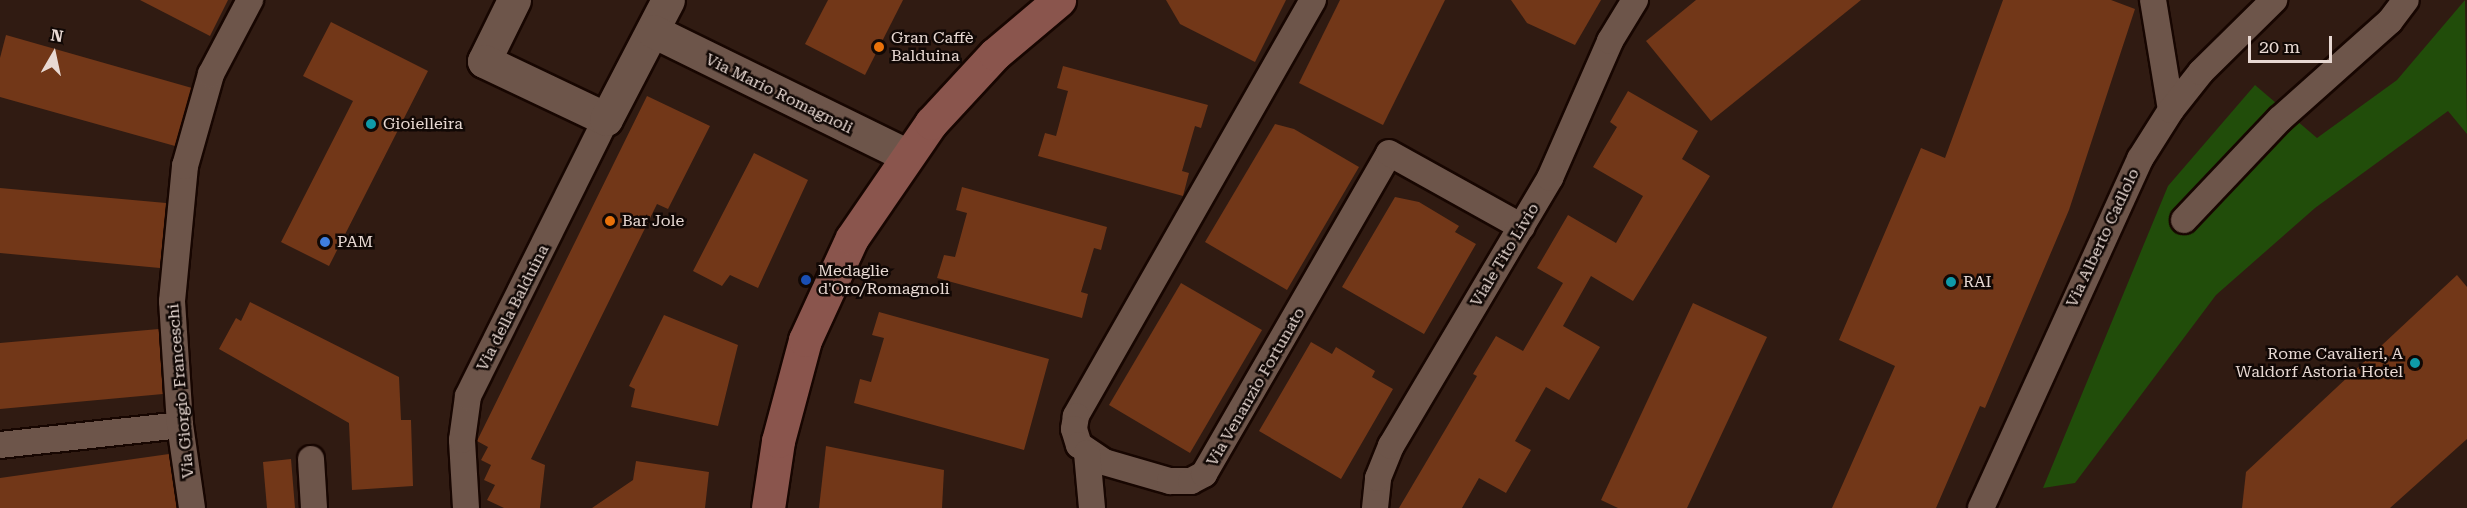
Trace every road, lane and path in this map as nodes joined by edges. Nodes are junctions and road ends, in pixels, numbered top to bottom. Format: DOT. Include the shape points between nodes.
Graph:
graph roads {
  1 [pos="250,0"];
  2 [pos="514,0"];
  3 [pos="668,0"];
  4 [pos="1059,0"];
  5 [pos="1313,0"];
  6 [pos="1635,0"];
  7 [pos="2153,0"];
  8 [pos="2274,0"];
  9 [pos="2406,0"];
  10 [pos="653,31"];
  11 [pos="2170,110"];
  12 [pos="606,119"];
  13 [pos="906,155"];
  14 [pos="2184,220"];
  15 [pos="1522,227"];
  16 [pos="180,425"];
  17 [pos="0,445"];
  18 [pos="1087,453"];
  19 [pos="310,459"];
  20 [pos="192,508"];
  21 [pos="314,508"];
  22 [pos="466,508"];
  23 [pos="768,508"];
  24 [pos="1092,508"];
  25 [pos="1375,508"];
  26 [pos="1981,508"];
  1 -- 16 [label="street, Via Giorgio Franceschi" via="211,74 185,166 172,300"];
  2 -- 12 [label="street" via="484,61"];
  3 -- 10 [label="street"];
  4 -- 13 [label="main road" via="995,54"];
  5 -- 18 [label="street" via="1076,416 1074,434"];
  6 -- 15 [label="street, Viale Tito Livio" via="1610,41 1561,156"];
  7 -- 11 [label="street"];
  8 -- 11 [label="street, Via Alberto Cadlolo" via="2220,52"];
  9 -- 14 [label="street" via="2390,21 2280,119"];
  10 -- 12 [label="street"];
  10 -- 13 [label="street, Via Mario Romagnoli"];
  11 -- 26 [label="street, Via Alberto Cadlolo" via="2130,177"];
  12 -- 22 [label="street, Via della Balduina" via="468,396 462,440"];
  13 -- 23 [label="main road" via="852,238 813,318 780,432"];
  15 -- 18 [label="street, Via Venanzio Fortunato" via="1389,153 1204,474 1191,481 1170,481"];
  15 -- 25 [label="street, Viale Tito Livio" via="1391,446 1378,478"];
  16 -- 17 [label="street"];
  16 -- 20 [label="street, Via Giorgio Franceschi"];
  18 -- 24 [label="street"];
  19 -- 21 [label="street"];
}
